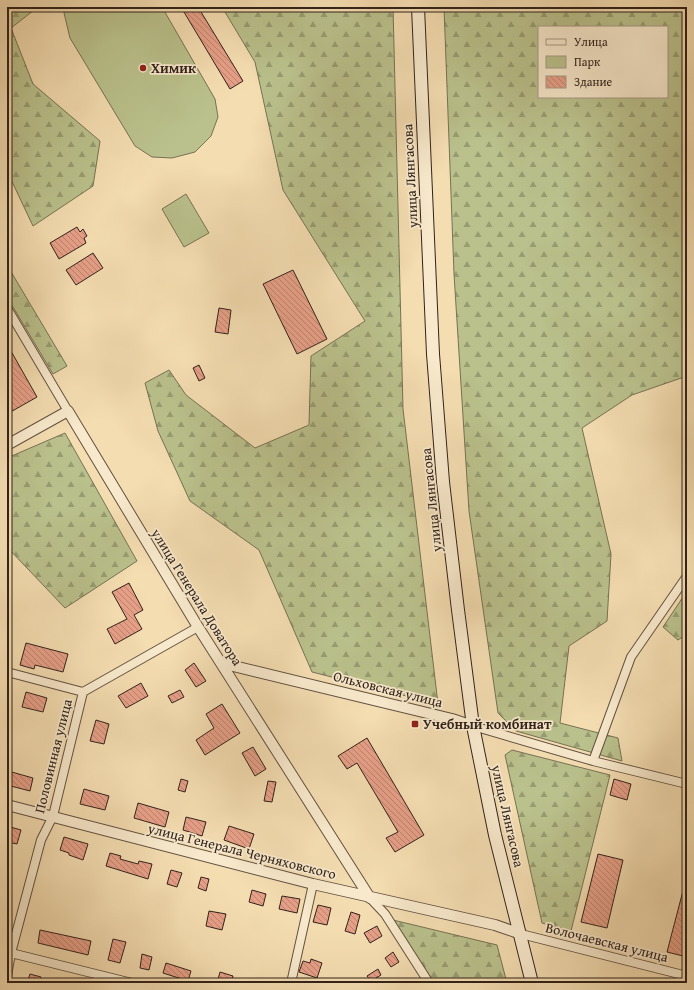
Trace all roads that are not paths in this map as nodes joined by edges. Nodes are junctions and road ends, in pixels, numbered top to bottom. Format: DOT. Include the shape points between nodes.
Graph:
graph roads {
  1 [pos="418,7"];
  2 [pos="7,308"];
  3 [pos="68,411"];
  4 [pos="7,445"];
  5 [pos="687,576"];
  6 [pos="198,627"];
  7 [pos="221,663"];
  8 [pos="7,672"];
  9 [pos="83,692"];
  10 [pos="473,726"];
  11 [pos="593,761"];
  12 [pos="687,784"];
  13 [pos="7,805"];
  14 [pos="53,816"];
  15 [pos="312,884"];
  16 [pos="370,898"];
  17 [pos="521,934"];
  18 [pos="9,952"];
  19 [pos="7,976"];
  20 [pos="687,976"];
  21 [pos="132,983"];
  22 [pos="292,983"];
  23 [pos="429,983"];
  24 [pos="532,983"];
  1 -- 10 [label="main road, улица Лянгасова" via="433,354 443,482"];
  2 -- 3 [label="street, улица Генерала Доватора"];
  3 -- 4 [label="street"];
  3 -- 6 [label="street, улица Генерала Доватора"];
  5 -- 11 [label="street" via="631,657"];
  6 -- 7 [label="street, улица Генерала Доватора"];
  6 -- 9 [label="street, Половинная улица"];
  7 -- 10 [label="street, Ольховская улица" via="452,718"];
  7 -- 16 [label="street, улица Генерала Доватора"];
  8 -- 9 [label="street"];
  9 -- 14 [label="street, Половинная улица"];
  10 -- 11 [label="street, Ольховская улица"];
  10 -- 17 [label="main road, улица Лянгасова" via="495,835"];
  11 -- 12 [label="street, Ольховская улица"];
  13 -- 14 [label="street, улица Генерала Черняховского"];
  14 -- 15 [label="street, улица Генерала Черняховского"];
  14 -- 18 [label="street, Половинная улица" via="41,840"];
  15 -- 16 [label="street, улица Генерала Черняховского"];
  15 -- 22 [label="street"];
  16 -- 17 [label="street, улица Генерала Черняховского" via="494,925"];
  16 -- 23 [label="street" via="385,914"];
  17 -- 20 [label="street, Волочаевская улица"];
  17 -- 24 [label="main road, улица Лянгасова"];
  18 -- 19 [label="street, Половинная улица"];
  18 -- 21 [label="street"];
}
